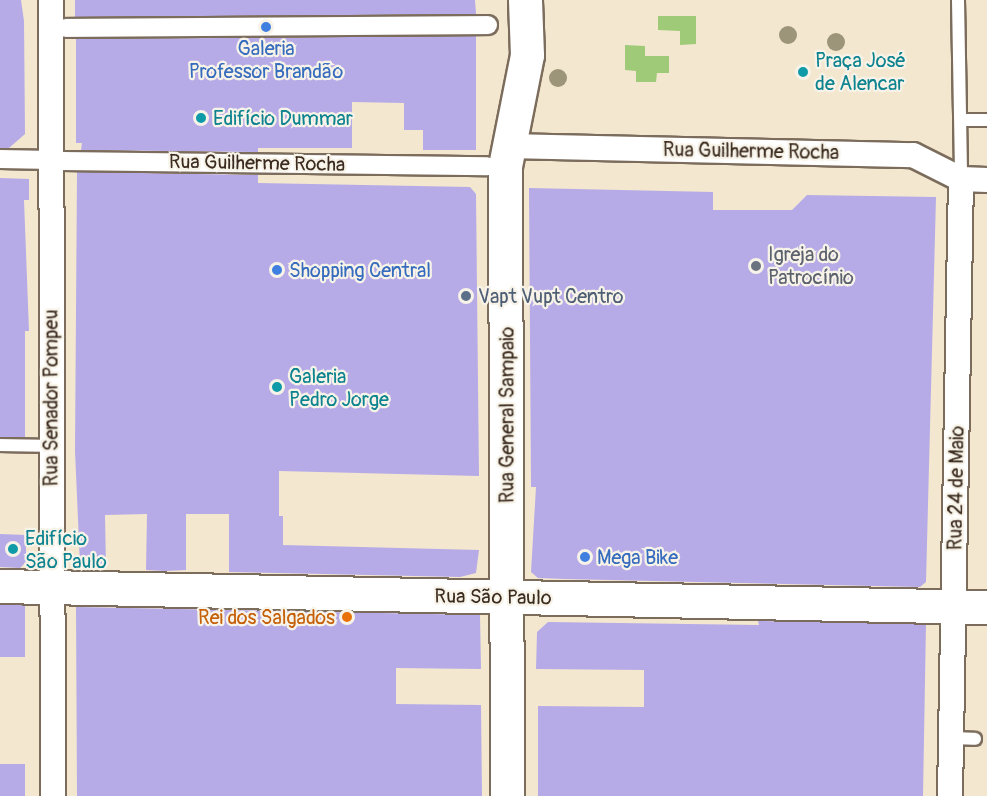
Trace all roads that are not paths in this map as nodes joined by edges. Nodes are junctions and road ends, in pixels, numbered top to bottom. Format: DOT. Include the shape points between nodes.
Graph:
graph roads {
  1 [pos="51,0"];
  2 [pos="525,0"];
  3 [pos="958,0"];
  4 [pos="488,25"];
  5 [pos="71,28"];
  6 [pos="961,120"];
  7 [pos="987,120"];
  8 [pos="498,156"];
  9 [pos="0,159"];
  10 [pos="39,160"];
  11 [pos="62,160"];
  12 [pos="961,179"];
  13 [pos="987,180"];
  14 [pos="0,446"];
  15 [pos="51,446"];
  16 [pos="0,586"];
  17 [pos="51,587"];
  18 [pos="507,597"];
  19 [pos="954,606"];
  20 [pos="987,607"];
  21 [pos="951,738"];
  22 [pos="975,739"];
  23 [pos="53,796"];
  24 [pos="507,796"];
  25 [pos="950,796"];
  1 -- 15 [label="street, Rua Senador Pompeu"];
  2 -- 8 [label="main road, Rua General Sampaio" via="527,55"];
  3 -- 6 [label="lane"];
  4 -- 5 [label="street"];
  6 -- 7 [label="lane"];
  6 -- 12 [label="lane"];
  8 -- 11 [label="street, Rua Guilherme Rocha"];
  8 -- 12 [label="street, Rua Guilherme Rocha" via="913,155"];
  8 -- 18 [label="main road, Rua General Sampaio" via="506,166"];
  9 -- 10 [label="street"];
  12 -- 13 [label="street, Rua Guilherme Rocha"];
  12 -- 19 [label="street, Rua 24 de Maio"];
  14 -- 15 [label="lane"];
  15 -- 17 [label="street, Rua Senador Pompeu"];
  16 -- 17 [label="main road, Rua São Paulo"];
  17 -- 18 [label="main road, Rua São Paulo"];
  17 -- 23 [label="street, Rua Senador Pompeu"];
  18 -- 19 [label="main road, Rua São Paulo"];
  18 -- 24 [label="main road, Rua General Sampaio"];
  19 -- 20 [label="main road, Rua São Paulo"];
  19 -- 21 [label="street, Rua 24 de Maio"];
  21 -- 22 [label="lane"];
  21 -- 25 [label="street, Rua 24 de Maio"];
}
